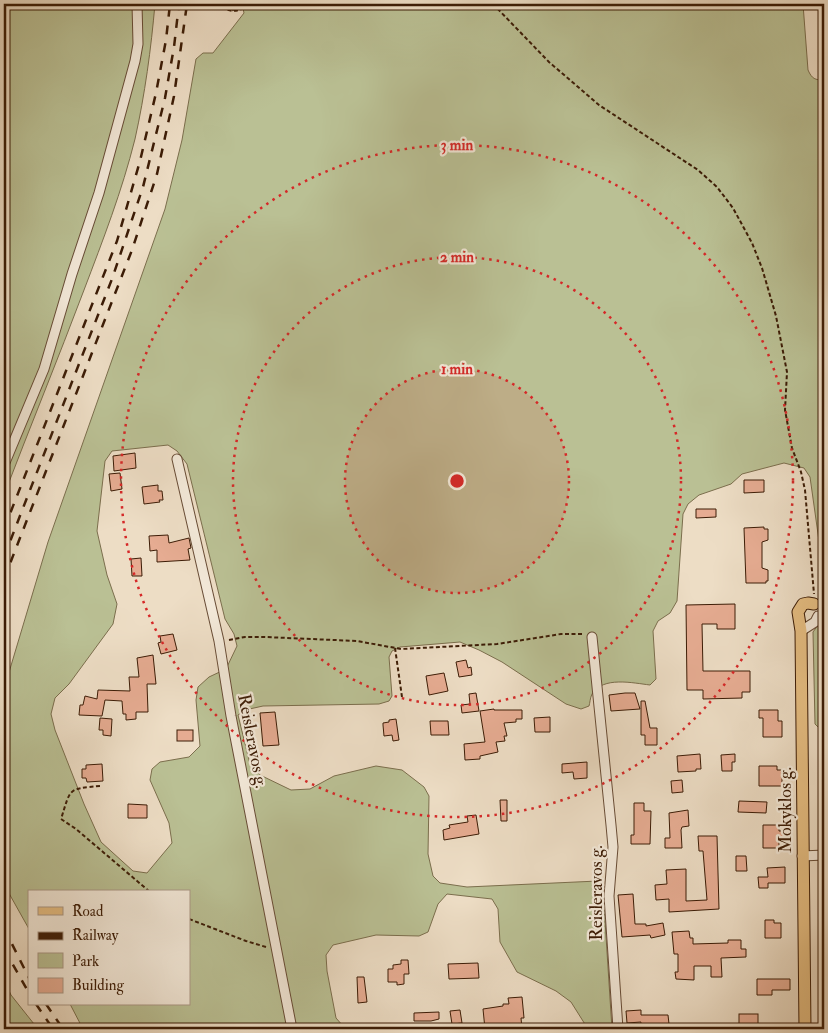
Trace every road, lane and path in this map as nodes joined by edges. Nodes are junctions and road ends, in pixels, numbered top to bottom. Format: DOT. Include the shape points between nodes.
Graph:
graph roads {
  1 [pos="138,4"];
  2 [pos="216,4"];
  3 [pos="231,4"];
  4 [pos="250,4"];
  5 [pos="492,4"];
  6 [pos="233,12"];
  7 [pos="177,459"];
  8 [pos="4,465"];
  9 [pos="814,604"];
  10 [pos="821,616"];
  11 [pos="801,631"];
  12 [pos="592,637"];
  13 [pos="219,642"];
  14 [pos="394,648"];
  15 [pos="402,697"];
  16 [pos="100,786"];
  17 [pos="824,855"];
  18 [pos="802,856"];
  19 [pos="148,890"];
  20 [pos="190,919"];
  21 [pos="277,950"];
  22 [pos="292,1029"];
  23 [pos="618,1029"];
  24 [pos="805,1029"];
  1 -- 8 [label="street" via="135,61 99,194 44,369"];
  2 -- 6 [label="path"];
  3 -- 6 [label="path"];
  4 -- 6 [label="path"];
  5 -- 9 [label="path" via="549,62 599,105 698,170 717,187 748,236 776,316 787,372 785,410 805,490"];
  7 -- 13 [label="street, Reisleravos g."];
  9 -- 10 [label="street"];
  9 -- 11 [label="main road, Mokyklos g." via="808,603 798,612"];
  10 -- 11 [label="street"];
  11 -- 18 [label="main road, Mokyklos g."];
  12 -- 14 [label="path" via="577,633 497,644"];
  12 -- 23 [label="street, Reisleravos g." via="612,825 609,896"];
  13 -- 14 [label="path" via="265,637 357,641"];
  13 -- 21 [label="street, Reisleravos g."];
  14 -- 15 [label="path"];
  16 -- 19 [label="path" via="76,788 71,792 61,819"];
  17 -- 18 [label="street"];
  18 -- 24 [label="main road, Mokyklos g."];
  20 -- 21 [label="path"];
  21 -- 22 [label="street, Reisleravos g."];
}
